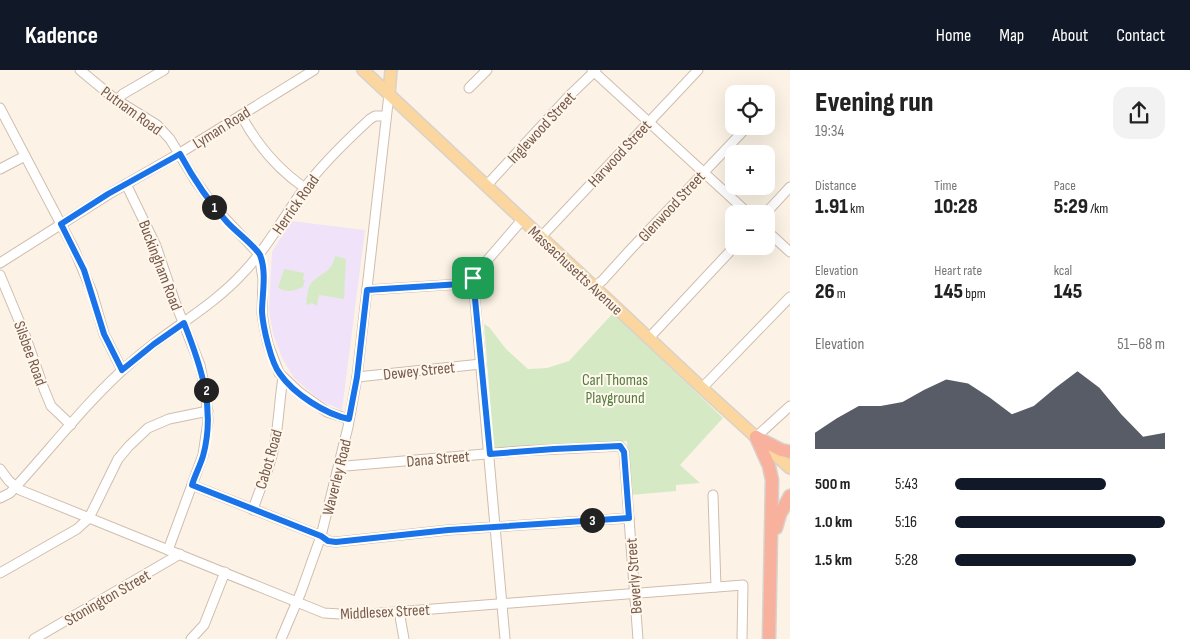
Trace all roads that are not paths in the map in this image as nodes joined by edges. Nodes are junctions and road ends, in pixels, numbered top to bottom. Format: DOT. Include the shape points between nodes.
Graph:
graph roads {
  1 [pos="80,70"];
  2 [pos="164,70"];
  3 [pos="314,70"];
  4 [pos="363,70"];
  5 [pos="391,70"];
  6 [pos="487,70"];
  7 [pos="698,70"];
  8 [pos="594,71"];
  9 [pos="469,88"];
  10 [pos="389,94"];
  11 [pos="117,100"];
  12 [pos="0,108"];
  13 [pos="241,114"];
  14 [pos="386,116"];
  15 [pos="648,123"];
  16 [pos="739,135"];
  17 [pos="180,154"];
  18 [pos="25,156"];
  19 [pos="0,169"];
  20 [pos="703,172"];
  21 [pos="126,184"];
  22 [pos="487,185"];
  23 [pos="790,187"];
  24 [pos="304,188"];
  25 [pos="739,205"];
  26 [pos="773,205"];
  27 [pos="522,220"];
  28 [pos="61,224"];
  29 [pos="541,237"];
  30 [pos="775,238"];
  31 [pos="790,252"];
  32 [pos="259,254"];
  33 [pos="727,255"];
  34 [pos="0,263"];
  35 [pos="0,275"];
  36 [pos="473,278"];
  37 [pos="595,286"];
  38 [pos="367,290"];
  39 [pos="790,297"];
  40 [pos="184,323"];
  41 [pos="649,338"];
  42 [pos="481,364"];
  43 [pos="122,370"];
  44 [pos="357,377"];
  45 [pos="283,378"];
  46 [pos="702,388"];
  47 [pos="790,406"];
  48 [pos="208,411"];
  49 [pos="349,419"];
  50 [pos="71,425"];
  51 [pos="756,437"];
  52 [pos="624,452"];
  53 [pos="790,452"];
  54 [pos="490,454"];
  55 [pos="339,464"];
  56 [pos="790,468"];
  57 [pos="0,469"];
  58 [pos="192,485"];
  59 [pos="16,487"];
  60 [pos="713,495"];
  61 [pos="790,496"];
  62 [pos="0,498"];
  63 [pos="253,510"];
  64 [pos="89,518"];
  65 [pos="629,518"];
  66 [pos="496,528"];
  67 [pos="321,536"];
  68 [pos="772,538"];
  69 [pos="168,550"];
  70 [pos="180,554"];
  71 [pos="225,572"];
  72 [pos="0,573"];
  73 [pos="716,587"];
  74 [pos="634,593"];
  75 [pos="297,602"];
  76 [pos="502,603"];
  77 [pos="399,611"];
  78 [pos="34,639"];
  79 [pos="192,639"];
  80 [pos="280,639"];
  81 [pos="404,639"];
  82 [pos="505,639"];
  83 [pos="638,639"];
  84 [pos="742,639"];
  85 [pos="769,639"];
  1 -- 11 [label="street, Putnam Road"];
  2 -- 11 [label="street"];
  3 -- 13 [label="street, Lyman Road"];
  4 -- 10 [label="main road, Massachusetts Avenue"];
  5 -- 10 [label="main road, Waverley Road"];
  6 -- 9 [label="street"];
  7 -- 15 [label="street, Harwood Street"];
  8 -- 15 [label="street"];
  8 -- 22 [label="street, Inglewood Street"];
  10 -- 14 [label="street, Waverley Road"];
  10 -- 22 [label="main road, Massachusetts Avenue"];
  11 -- 17 [label="street, Putnam Road" via="157,125"];
  12 -- 18 [label="street"];
  13 -- 17 [label="street, Lyman Road"];
  13 -- 24 [label="street" via="267,154"];
  14 -- 24 [label="street, Herrick Road" via="375,116 368,121"];
  14 -- 38 [label="street, Waverley Road"];
  15 -- 20 [label="street"];
  15 -- 29 [label="street, Harwood Street"];
  16 -- 20 [label="street, Glenwood Street"];
  17 -- 21 [label="street, Lyman Road"];
  17 -- 32 [label="street, Putnam Road" via="216,209"];
  18 -- 19 [label="street"];
  18 -- 28 [label="street"];
  20 -- 25 [label="street"];
  20 -- 37 [label="street, Glenwood Street"];
  21 -- 28 [label="street, Lyman Road"];
  21 -- 40 [label="street, Buckingham Road" via="153,239"];
  22 -- 27 [label="main road, Massachusetts Avenue"];
  23 -- 26 [label="street"];
  24 -- 32 [label="street, Herrick Road"];
  27 -- 29 [label="main road, Massachusetts Avenue"];
  27 -- 36 [label="street"];
  28 -- 34 [label="street, Lyman Road"];
  28 -- 43 [label="street" via="84,270 104,334"];
  29 -- 37 [label="main road, Massachusetts Avenue"];
  30 -- 31 [label="street"];
  32 -- 40 [label="street, Herrick Road" via="221,296"];
  32 -- 45 [label="street" via="264,326"];
  33 -- 41 [label="street"];
  35 -- 50 [label="street, Silsbee Road" via="51,406"];
  36 -- 38 [label="street" via="461,284"];
  36 -- 42 [label="street"];
  37 -- 41 [label="main road, Massachusetts Avenue"];
  38 -- 44 [label="street, Waverley Road"];
  39 -- 46 [label="street"];
  40 -- 43 [label="street, Herrick Road"];
  40 -- 48 [label="street, Buckingham Road" via="202,373"];
  41 -- 46 [label="main road, Massachusetts Avenue"];
  42 -- 44 [label="street, Dewey Street"];
  42 -- 54 [label="street"];
  43 -- 50 [label="street, Herrick Road"];
  44 -- 49 [label="street, Waverley Road"];
  45 -- 49 [label="street" via="326,412"];
  45 -- 63 [label="street, Cabot Road" via="274,449"];
  46 -- 51 [label="main road, Massachusetts Avenue"];
  47 -- 51 [label="street"];
  48 -- 58 [label="street, Buckingham Road" via="203,455"];
  48 -- 64 [label="street" via="159,422 137,437 118,459"];
  49 -- 55 [label="street, Waverley Road"];
  50 -- 59 [label="street, Herrick Road"];
  51 -- 53 [label="highway"];
  51 -- 56 [label="main road, Massachusetts Avenue"];
  51 -- 68 [label="highway" via="771,474"];
  52 -- 54 [label="street, Dana Street" via="620,446 614,445"];
  52 -- 65 [label="street, Beverly Street"];
  54 -- 55 [label="street, Dana Street"];
  54 -- 66 [label="street"];
  55 -- 67 [label="street, Waverley Road"];
  57 -- 59 [label="street, Middlesex Street"];
  58 -- 63 [label="street"];
  58 -- 69 [label="street, Buckingham Road"];
  59 -- 62 [label="street, Herrick Road"];
  59 -- 64 [label="street, Middlesex Street"];
  60 -- 73 [label="street"];
  61 -- 68 [label="highway"];
  63 -- 67 [label="street"];
  64 -- 69 [label="street, Middlesex Street"];
  64 -- 72 [label="street" via="77,529"];
  65 -- 66 [label="street"];
  65 -- 74 [label="street, Beverly Street"];
  66 -- 67 [label="street" via="336,542"];
  66 -- 76 [label="street"];
  67 -- 75 [label="street, Waverley Road"];
  68 -- 85 [label="highway"];
  69 -- 70 [label="street, Middlesex Street"];
  70 -- 71 [label="street, Middlesex Street"];
  70 -- 78 [label="street, Stonington Street"];
  71 -- 75 [label="street, Middlesex Street"];
  71 -- 79 [label="street" via="204,625"];
  73 -- 74 [label="street, Middlesex Street"];
  73 -- 84 [label="street, Middlesex Street" via="743,585"];
  74 -- 76 [label="street, Middlesex Street"];
  74 -- 83 [label="street, Beverly Street"];
  75 -- 77 [label="street, Middlesex Street" via="324,613 341,615"];
  75 -- 80 [label="street, Waverley Road"];
  76 -- 77 [label="street, Middlesex Street"];
  76 -- 82 [label="street"];
  77 -- 81 [label="street"];
}
